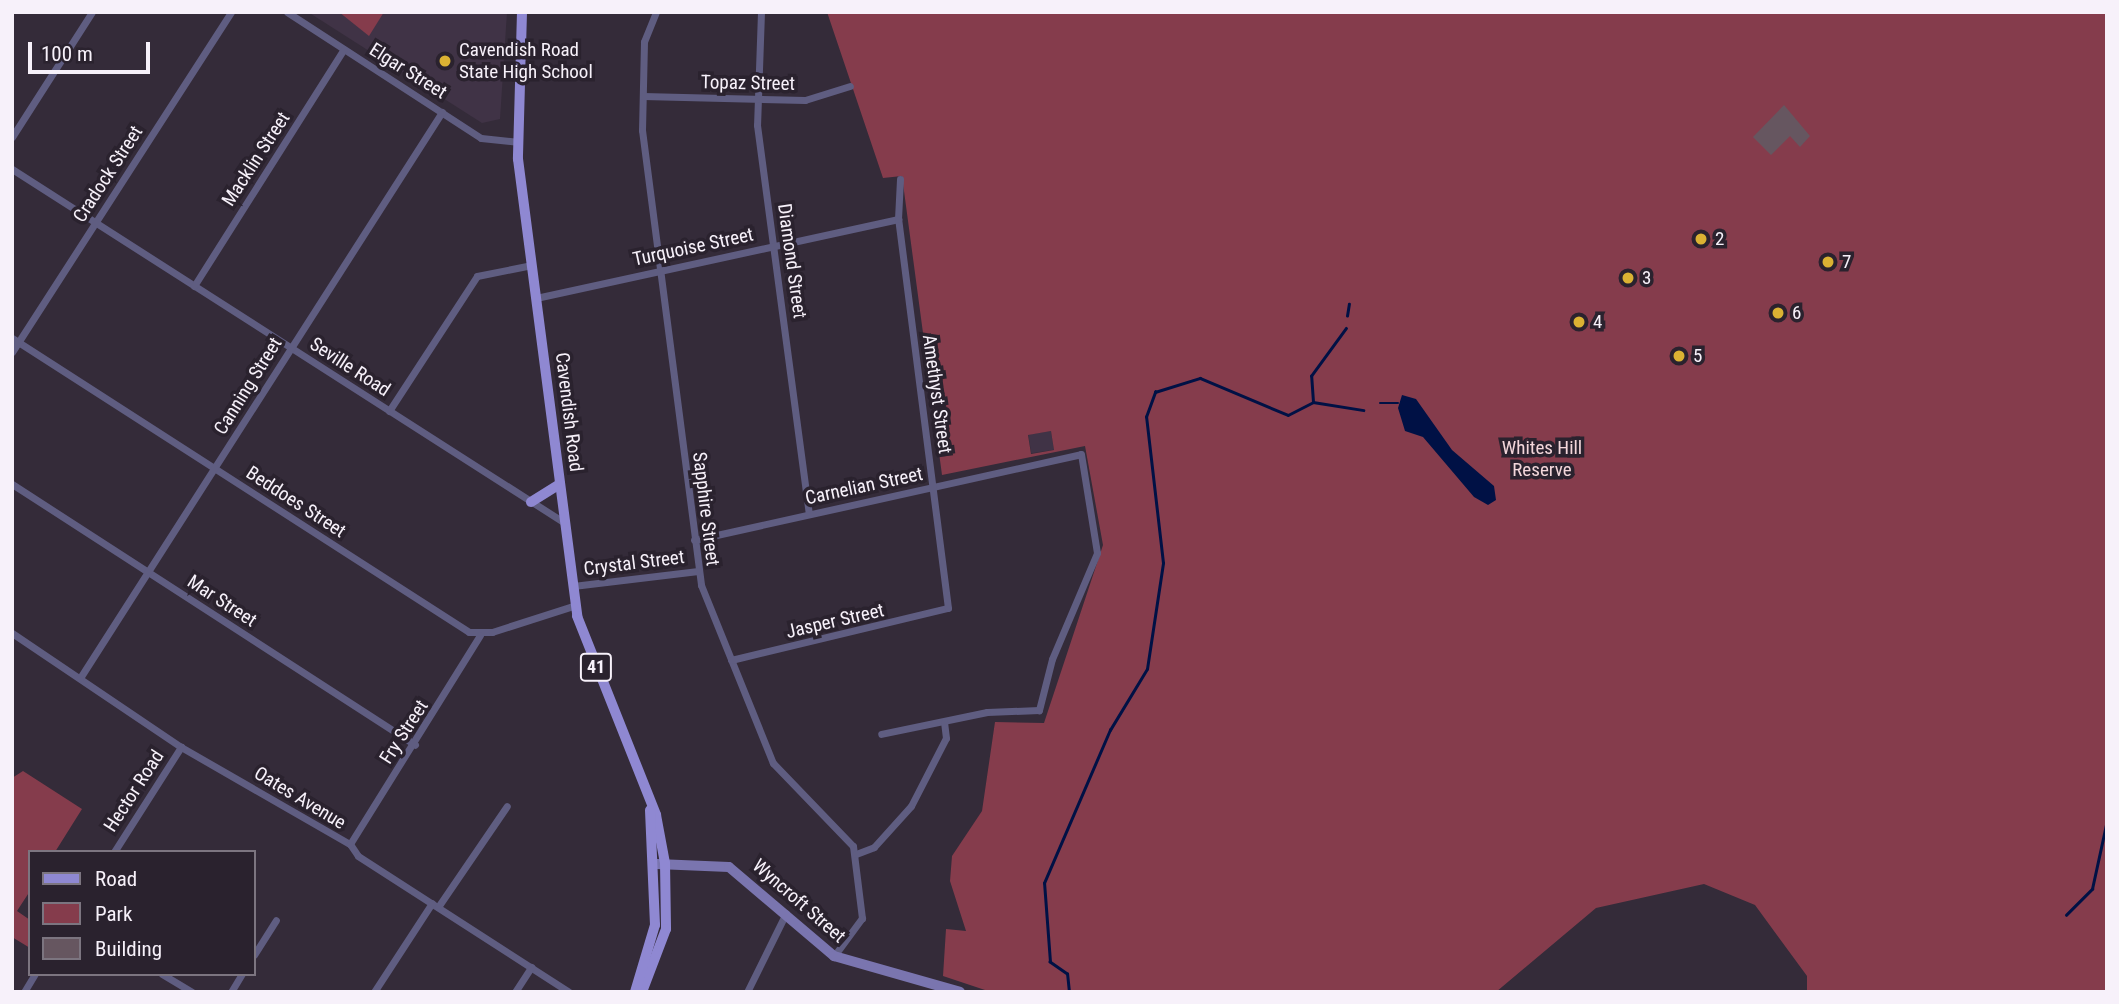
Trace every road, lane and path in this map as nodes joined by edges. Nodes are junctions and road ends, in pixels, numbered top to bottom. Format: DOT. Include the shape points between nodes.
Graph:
graph roads {
  1 [pos="92,12"];
  2 [pos="231,12"];
  3 [pos="288,12"];
  4 [pos="522,12"];
  5 [pos="656,12"];
  6 [pos="761,12"];
  7 [pos="344,49"];
  8 [pos="850,86"];
  9 [pos="643,96"];
  10 [pos="759,99"];
  11 [pos="442,111"];
  12 [pos="12,137"];
  13 [pos="517,142"];
  14 [pos="12,169"];
  15 [pos="900,179"];
  16 [pos="898,219"];
  17 [pos="95,222"];
  18 [pos="774,245"];
  19 [pos="532,265"];
  20 [pos="660,271"];
  21 [pos="194,286"];
  22 [pos="536,298"];
  23 [pos="15,340"];
  24 [pos="291,348"];
  25 [pos="12,352"];
  26 [pos="389,411"];
  27 [pos="214,468"];
  28 [pos="12,484"];
  29 [pos="561,484"];
  30 [pos="934,487"];
  31 [pos="531,502"];
  32 [pos="808,514"];
  33 [pos="565,523"];
  34 [pos="694,540"];
  35 [pos="698,571"];
  36 [pos="148,572"];
  37 [pos="573,586"];
  38 [pos="576,605"];
  39 [pos="946,612"];
  40 [pos="12,633"];
  41 [pos="480,635"];
  42 [pos="731,660"];
  43 [pos="80,678"];
  44 [pos="944,722"];
  45 [pos="881,734"];
  46 [pos="415,745"];
  47 [pos="181,747"];
  48 [pos="507,806"];
  49 [pos="350,844"];
  50 [pos="115,850"];
  51 [pos="856,854"];
  52 [pos="659,863"];
  53 [pos="435,905"];
  54 [pos="786,913"];
  55 [pos="276,920"];
  56 [pos="256,952"];
  57 [pos="834,956"];
  58 [pos="531,967"];
  59 [pos="35,976"];
  60 [pos="165,976"];
  61 [pos="241,976"];
  62 [pos="24,992"];
  63 [pos="192,992"];
  64 [pos="231,992"];
  65 [pos="374,992"];
  66 [pos="515,992"];
  67 [pos="569,992"];
  68 [pos="635,992"];
  69 [pos="642,992"];
  70 [pos="747,992"];
  71 [pos="960,992"];
  1 -- 12 [label="street"];
  2 -- 17 [label="street, Cradock Street"];
  3 -- 7 [label="street, Elgar Street"];
  4 -- 13 [label="main road, Cavendish Road / 41"];
  5 -- 9 [label="street, Sapphire Street" via="644,42"];
  6 -- 10 [label="street, Diamond Street"];
  7 -- 11 [label="street, Elgar Street"];
  7 -- 21 [label="street, Macklin Street"];
  8 -- 10 [label="street, Topaz Street" via="805,100"];
  9 -- 10 [label="street, Topaz Street"];
  9 -- 20 [label="street, Sapphire Street"];
  10 -- 18 [label="street, Diamond Street"];
  11 -- 13 [label="street, Elgar Street" via="485,140"];
  11 -- 24 [label="street, Canning Street"];
  13 -- 19 [label="main road, Cavendish Road / 41"];
  14 -- 17 [label="street, Seville Road"];
  15 -- 16 [label="street, Amethyst Street"];
  16 -- 18 [label="street, Turquoise Street"];
  16 -- 30 [label="street, Amethyst Street"];
  17 -- 21 [label="street, Seville Road"];
  17 -- 23 [label="street, Cradock Street"];
  18 -- 20 [label="street, Turquoise Street"];
  18 -- 32 [label="street, Diamond Street"];
  19 -- 22 [label="main road, Cavendish Road / 41"];
  19 -- 26 [label="street" via="477,276"];
  20 -- 22 [label="street, Turquoise Street"];
  20 -- 34 [label="street, Sapphire Street"];
  21 -- 24 [label="street, Seville Road"];
  22 -- 29 [label="main road, Cavendish Road / 41"];
  23 -- 25 [label="street, Cradock Street"];
  23 -- 27 [label="street, Beddoes Street"];
  24 -- 26 [label="street, Seville Road"];
  24 -- 27 [label="street, Canning Street"];
  26 -- 31 [label="street, Seville Road"];
  27 -- 36 [label="street, Canning Street"];
  27 -- 41 [label="street, Beddoes Street"];
  28 -- 36 [label="street, Mar Street"];
  29 -- 31 [label="main road"];
  29 -- 33 [label="main road, Cavendish Road / 41"];
  30 -- 32 [label="street, Carnelian Street"];
  30 -- 39 [label="street, Amethyst Street"];
  30 -- 44 [label="street, Carnelian Street" via="1081,454 1097,553 1052,659 1039,710"];
  31 -- 33 [label="street, Seville Road"];
  32 -- 34 [label="street, Carnelian Street"];
  33 -- 37 [label="main road, Cavendish Road / 41"];
  34 -- 35 [label="street, Sapphire Street"];
  35 -- 37 [label="street, Crystal Street"];
  35 -- 42 [label="street, Sapphire Street"];
  36 -- 43 [label="street, Canning Street"];
  36 -- 46 [label="street, Mar Street"];
  37 -- 38 [label="main road, Cavendish Road / 41"];
  38 -- 41 [label="street"];
  38 -- 52 [label="main road, Cavendish Road / 41" via="650,804"];
  39 -- 42 [label="street, Jasper Street"];
  40 -- 43 [label="street, Oates Avenue"];
  41 -- 46 [label="street, Fry Street"];
  42 -- 51 [label="street, Sapphire Street" via="773,763 846,835"];
  43 -- 47 [label="street, Oates Avenue"];
  44 -- 45 [label="street"];
  44 -- 51 [label="street" via="946,738 911,806 874,847"];
  46 -- 49 [label="street, Fry Street"];
  47 -- 49 [label="street, Oates Avenue"];
  47 -- 50 [label="street, Hector Road"];
  48 -- 53 [label="street"];
  49 -- 53 [label="street, Oates Avenue" via="358,856"];
  51 -- 57 [label="street, Sapphire Street" via="862,918"];
  52 -- 54 [label="street, Wyncroft Street" via="729,866"];
  52 -- 68 [label="main road, Cavendish Road / 41" via="653,935"];
  52 -- 69 [label="main road, Cavendish Road / 41" via="666,929"];
  53 -- 58 [label="street, Oates Avenue"];
  53 -- 65 [label="street"];
  54 -- 57 [label="street, Wyncroft Street"];
  54 -- 70 [label="street"];
  55 -- 56 [label="street"];
  57 -- 71 [label="street, Wyncroft Street"];
  58 -- 66 [label="street"];
  58 -- 67 [label="street, Oates Avenue"];
  59 -- 62 [label="street"];
  60 -- 63 [label="street"];
  61 -- 64 [label="street"];
}
